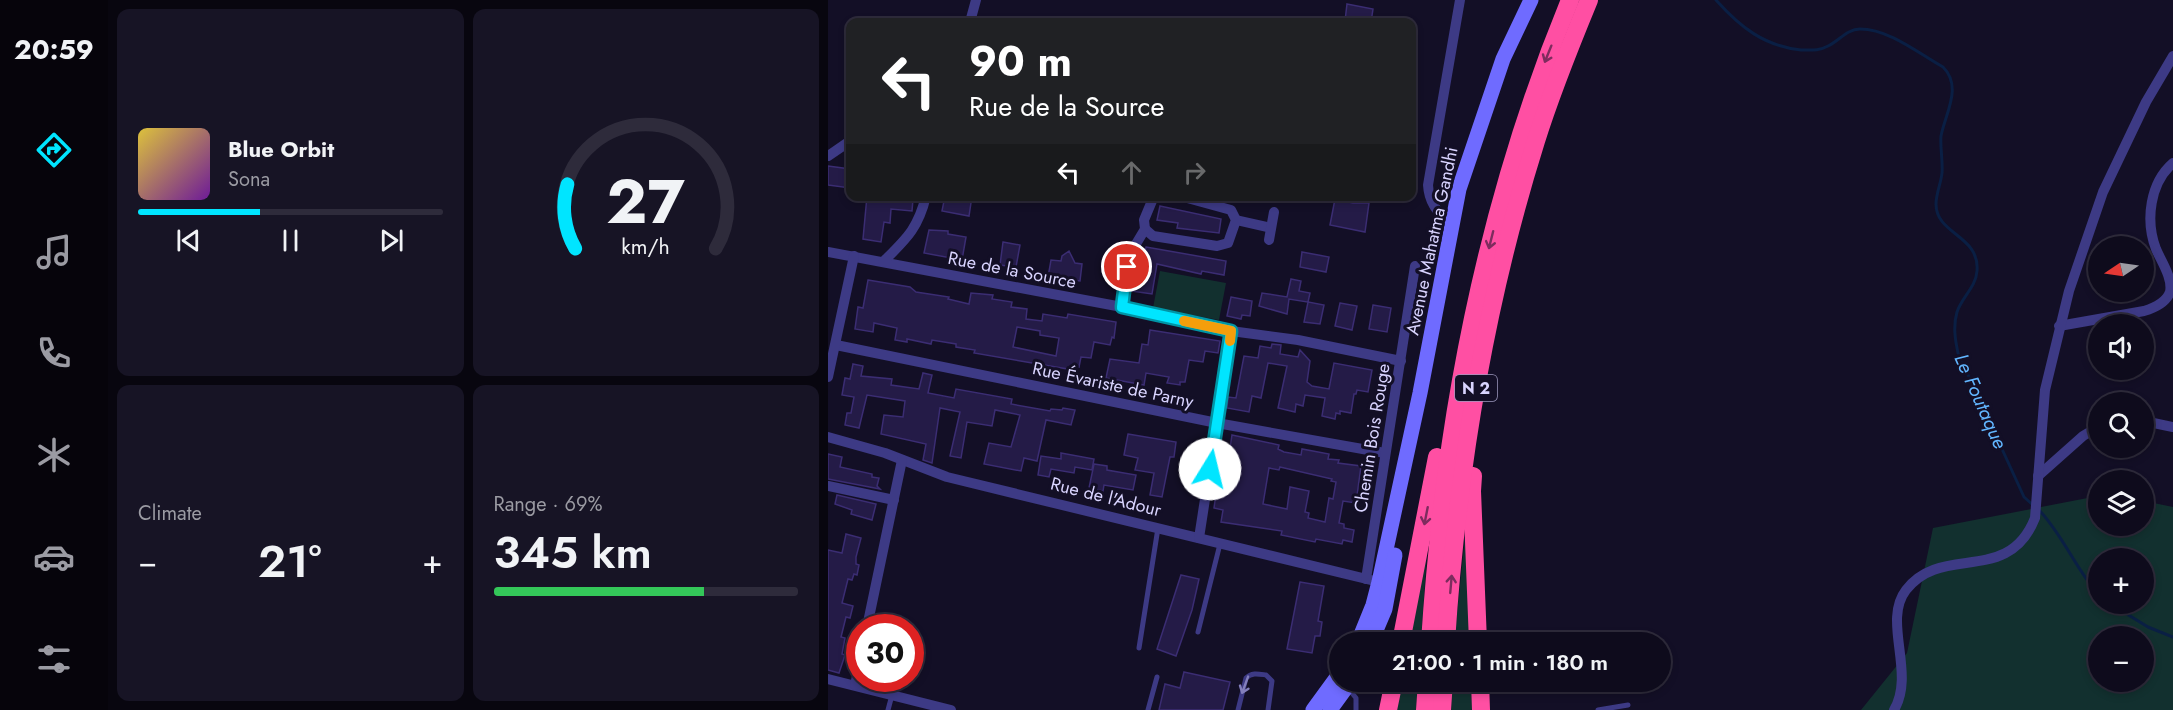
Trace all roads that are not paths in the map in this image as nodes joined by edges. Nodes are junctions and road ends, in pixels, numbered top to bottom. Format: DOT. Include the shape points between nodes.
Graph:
graph roads {
  1 [pos="976,0"];
  2 [pos="1460,0"];
  3 [pos="1531,0"];
  4 [pos="1570,0"];
  5 [pos="1589,0"];
  6 [pos="971,18"];
  7 [pos="2173,56"];
  8 [pos="1537,139"];
  9 [pos="846,144"];
  10 [pos="828,156"];
  11 [pos="2173,163"];
  12 [pos="925,201"];
  13 [pos="1152,201"];
  14 [pos="1198,201"];
  15 [pos="1274,212"];
  16 [pos="1236,220"];
  17 [pos="1451,227"];
  18 [pos="1271,228"];
  19 [pos="1145,230"];
  20 [pos="1269,240"];
  21 [pos="828,252"];
  22 [pos="854,256"];
  23 [pos="883,262"];
  24 [pos="1415,266"];
  25 [pos="1482,275"];
  26 [pos="1122,307"];
  27 [pos="2059,326"];
  28 [pos="1231,331"];
  29 [pos="836,345"];
  30 [pos="1401,361"];
  31 [pos="828,377"];
  32 [pos="1420,393"];
  33 [pos="1217,423"];
  34 [pos="2154,423"];
  35 [pos="2173,426"];
  36 [pos="2088,433"];
  37 [pos="828,437"];
  38 [pos="1385,453"];
  39 [pos="902,460"];
  40 [pos="2038,476"];
  41 [pos="828,486"];
  42 [pos="894,500"];
  43 [pos="1158,527"];
  44 [pos="1199,538"];
  45 [pos="1220,542"];
  46 [pos="1373,580"];
  47 [pos="870,614"];
  48 [pos="1198,632"];
  49 [pos="1362,632"];
  50 [pos="1369,632"];
  51 [pos="1374,632"];
  52 [pos="1403,632"];
  53 [pos="1431,632"];
  54 [pos="1447,632"];
  55 [pos="1478,632"];
  56 [pos="1138,648"];
  57 [pos="1157,676"];
  58 [pos="828,679"];
  59 [pos="846,683"];
  60 [pos="881,692"];
  61 [pos="1331,692"];
  62 [pos="1334,692"];
  63 [pos="1338,692"];
  64 [pos="1352,692"];
  65 [pos="1392,692"];
  66 [pos="1426,692"];
  67 [pos="1443,692"];
  68 [pos="1480,692"];
  69 [pos="892,695"];
  70 [pos="1628,705"];
  71 [pos="888,710"];
  72 [pos="948,710"];
  73 [pos="1149,710"];
  74 [pos="1238,710"];
  75 [pos="1268,710"];
  76 [pos="1313,710"];
  77 [pos="1320,710"];
  78 [pos="1330,710"];
  79 [pos="1356,710"];
  80 [pos="1388,710"];
  81 [pos="1425,710"];
  82 [pos="1442,710"];
  83 [pos="1481,710"];
  84 [pos="1598,710"];
  85 [pos="1894,710"];
  1 -- 6 [label="street"];
  2 -- 17 [label="street" via="1428,185 1434,207"];
  3 -- 17 [label="main road, Avenue Mahatma Gandhi" via="1503,59 1477,131"];
  4 -- 25 [label="highway, N 2, one-way" via="1522,129"];
  5 -- 8 [label="highway, N 2"];
  7 -- 27 [label="street" via="2103,192"];
  54 -- 8 [label="highway, N 2, one-way" via="1461,484 1475,392 1508,241"];
  8 -- 55 [label="highway" via="1489,360 1477,435 1472,491"];
  9 -- 10 [label="street"];
  11 -- 27 [label="street" via="2159,177 2152,211 2153,241 2170,283 2167,299 2145,311"];
  12 -- 23 [label="street" via="919,223"];
  13 -- 19 [label="street" via="1144,220"];
  14 -- 16 [label="street" via="1231,210"];
  15 -- 18 [label="street"];
  16 -- 18 [label="street"];
  16 -- 19 [label="street" via="1231,240 1217,246 1153,236"];
  17 -- 32 [label="main road, Avenue Mahatma Gandhi"];
  18 -- 20 [label="street"];
  19 -- 26 [label="street" via="1127,267"];
  21 -- 22 [label="street, Rue de la Source"];
  22 -- 23 [label="street, Rue de la Source"];
  22 -- 29 [label="street"];
  23 -- 26 [label="street, Rue de la Source"];
  24 -- 30 [label="street, Chemin Bois Rouge"];
  25 -- 52 [label="highway, one-way" via="1468,309 1453,374"];
  25 -- 53 [label="highway, N 2" via="1446,477"];
  26 -- 28 [label="street, Rue de la Source"];
  27 -- 40 [label="street" via="2045,390"];
  28 -- 30 [label="street, Rue de la Source"];
  28 -- 33 [label="street"];
  29 -- 31 [label="street"];
  29 -- 33 [label="street, Rue Évariste de Parny"];
  30 -- 38 [label="street, Chemin Bois Rouge"];
  32 -- 46 [label="main road, Avenue Mahatma Gandhi"];
  32 -- 51 [label="main road, Avenue Mahatma Gandhi" via="1409,480 1386,599"];
  33 -- 38 [label="street, Rue Évariste de Parny"];
  33 -- 44 [label="street"];
  34 -- 35 [label="street"];
  36 -- 40 [label="street"];
  37 -- 39 [label="street, Rue de l'Adour"];
  38 -- 46 [label="street, Chemin Bois Rouge"];
  39 -- 42 [label="street"];
  39 -- 43 [label="street, Rue de l'Adour" via="948,477"];
  40 -- 85 [label="street" via="2035,516 2023,542 2001,556 1928,573 1906,590 1898,608 1904,669"];
  41 -- 42 [label="street"];
  42 -- 47 [label="street"];
  43 -- 44 [label="street, Rue de l'Adour"];
  43 -- 56 [label="lane"];
  44 -- 45 [label="street, Rue de l'Adour"];
  45 -- 46 [label="street, Rue de l'Adour"];
  45 -- 48 [label="lane"];
  46 -- 49 [label="main road, Avenue Mahatma Gandhi" via="1373,605"];
  46 -- 50 [label="main road, Avenue Mahatma Gandhi" via="1382,596"];
  57 -- 73 [label="lane"];
  58 -- 59 [label="street"];
  60 -- 69 [label="street"];
  61 -- 76 [label="main road"];
  62 -- 77 [label="main road"];
  63 -- 78 [label="main road"];
  64 -- 79 [label="lane"];
  65 -- 80 [label="highway"];
  66 -- 81 [label="highway"];
  67 -- 82 [label="highway"];
  68 -- 83 [label="highway"];
  69 -- 71 [label="lane"];
  69 -- 72 [label="street"];
  70 -- 84 [label="lane"];
  75 -- 74 [label="lane, one-way" via="1272,681 1257,674 1246,678"];
}
